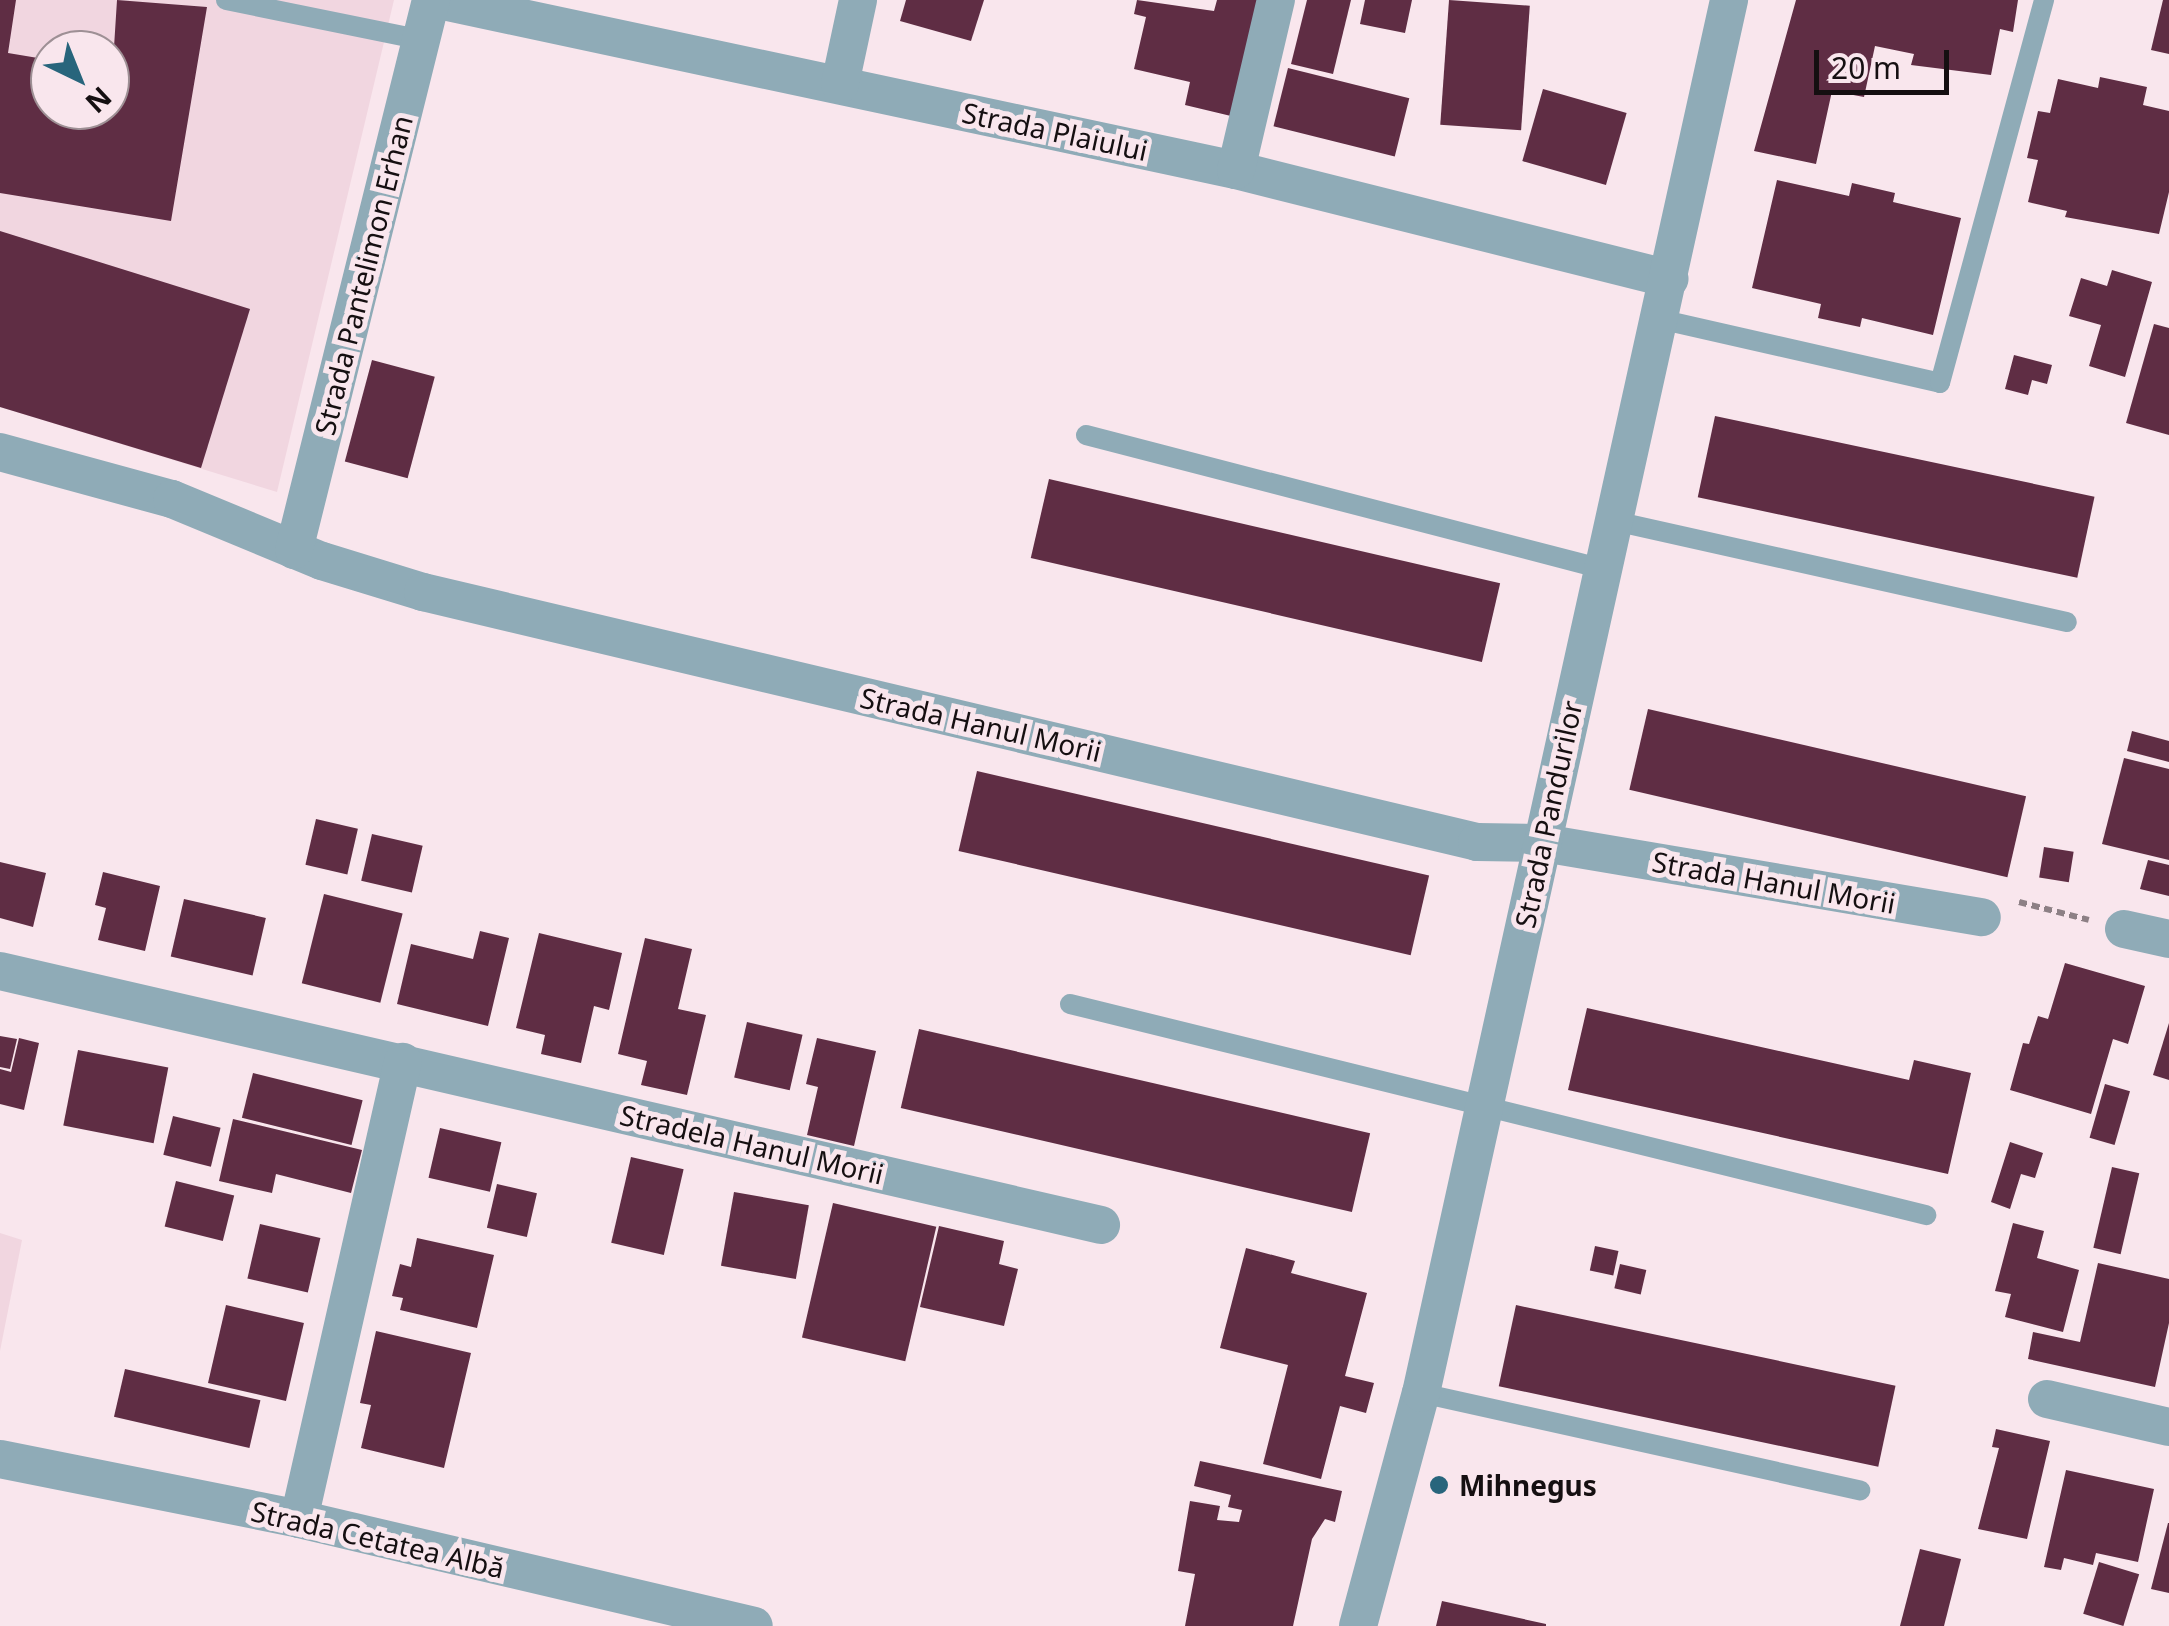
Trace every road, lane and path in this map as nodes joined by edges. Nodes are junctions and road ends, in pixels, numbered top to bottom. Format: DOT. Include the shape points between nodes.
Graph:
graph roads {
  1 [pos="226,0"];
  2 [pos="434,0"];
  3 [pos="858,0"];
  4 [pos="1276,0"];
  5 [pos="1728,0"];
  6 [pos="2044,0"];
  7 [pos="422,40"];
  8 [pos="840,84"];
  9 [pos="1236,170"];
  10 [pos="1669,279"];
  11 [pos="1660,319"];
  12 [pos="1086,435"];
  13 [pos="0,452"];
  14 [pos="1610,520"];
  15 [pos="294,550"];
  16 [pos="1599,568"];
  17 [pos="2067,622"];
  18 [pos="1543,842"];
  19 [pos="1982,916"];
  20 [pos="2124,929"];
  21 [pos="2169,939"];
  22 [pos="0,971"];
  23 [pos="1070,1004"];
  24 [pos="403,1062"];
  25 [pos="1485,1102"];
  26 [pos="1926,1215"];
  27 [pos="1100,1225"];
  28 [pos="1421,1394"];
  29 [pos="2048,1399"];
  30 [pos="2169,1426"];
  31 [pos="0,1460"];
  32 [pos="1860,1490"];
  33 [pos="299,1519"];
  34 [pos="754,1626"];
  35 [pos="1358,1626"];
  1 -- 7 [label="lane"];
  2 -- 7 [label="street, Strada Pantelimon Erhan"];
  2 -- 8 [label="street, Strada Plaiului"];
  3 -- 8 [label="street"];
  4 -- 9 [label="street"];
  5 -- 10 [label="street, Strada Pandurilor"];
  6 -- 11 [label="lane" via="1940,383"];
  7 -- 15 [label="street, Strada Pantelimon Erhan"];
  8 -- 9 [label="street, Strada Plaiului"];
  9 -- 10 [label="street, Strada Plaiului"];
  10 -- 11 [label="street, Strada Pandurilor"];
  11 -- 14 [label="street, Strada Pandurilor"];
  12 -- 16 [label="lane"];
  13 -- 15 [label="street, Strada Hanul Morii" via="172,498"];
  14 -- 16 [label="street, Strada Pandurilor"];
  14 -- 17 [label="lane"];
  15 -- 18 [label="street, Strada Hanul Morii" via="422,592 1477,842"];
  16 -- 18 [label="street, Strada Pandurilor"];
  18 -- 19 [label="street, Strada Hanul Morii"];
  18 -- 25 [label="street, Strada Pandurilor"];
  19 -- 20 [label="path" via="1999,897"];
  20 -- 21 [label="street"];
  22 -- 24 [label="street, Stradela Hanul Morii"];
  23 -- 25 [label="lane"];
  24 -- 27 [label="street, Stradela Hanul Morii"];
  24 -- 33 [label="street"];
  25 -- 26 [label="lane"];
  25 -- 28 [label="street, Strada Pandurilor"];
  28 -- 32 [label="lane"];
  28 -- 35 [label="street, Strada Pandurilor"];
  29 -- 30 [label="street"];
  31 -- 33 [label="street, Strada Cetatea Albă"];
  33 -- 34 [label="street, Strada Cetatea Albă"];
}
